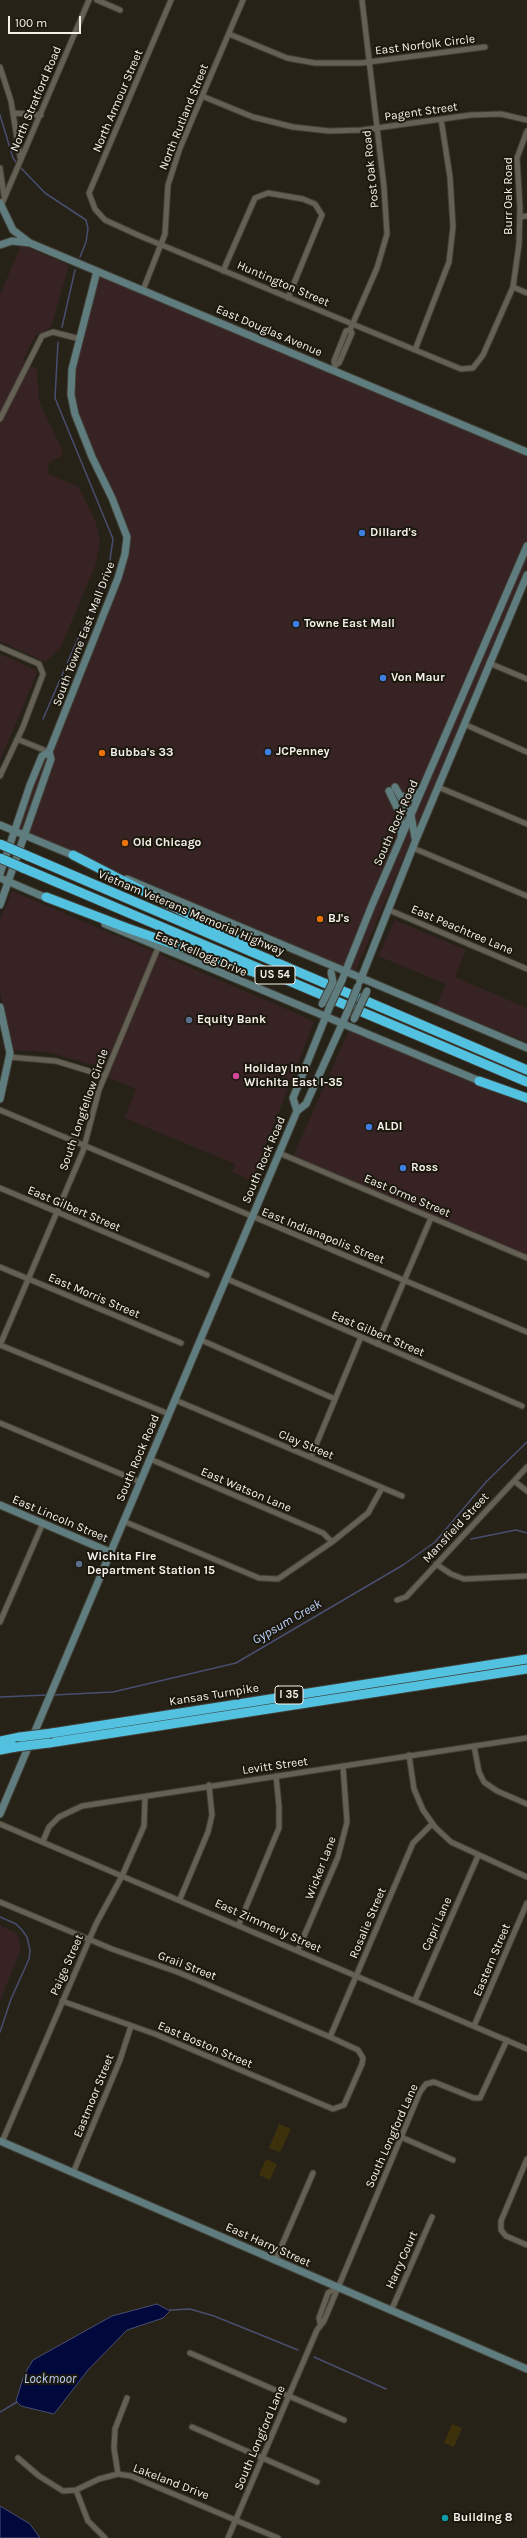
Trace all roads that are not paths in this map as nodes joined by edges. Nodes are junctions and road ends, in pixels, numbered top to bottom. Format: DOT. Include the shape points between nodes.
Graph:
graph roads {
  1 [pos="89,0"];
  2 [pos="97,0"];
  3 [pos="171,0"];
  4 [pos="243,0"];
  5 [pos="362,0"];
  6 [pos="120,10"];
  7 [pos="229,34"];
  8 [pos="485,47"];
  9 [pos="368,62"];
  10 [pos="0,67"];
  11 [pos="202,96"];
  12 [pos="13,113"];
  13 [pos="41,115"];
  14 [pos="441,119"];
  15 [pos="527,120"];
  16 [pos="377,128"];
  17 [pos="527,131"];
  18 [pos="21,160"];
  19 [pos="0,168"];
  20 [pos="2,202"];
  21 [pos="520,208"];
  22 [pos="527,208"];
  23 [pos="95,209"];
  24 [pos="527,216"];
  25 [pos="520,217"];
  26 [pos="30,243"];
  27 [pos="0,245"];
  28 [pos="161,245"];
  29 [pos="97,271"];
  30 [pos="223,271"];
  31 [pos="513,287"];
  32 [pos="143,290"];
  33 [pos="527,293"];
  34 [pos="288,298"];
  35 [pos="352,327"];
  36 [pos="80,339"];
  37 [pos="415,350"];
  38 [pos="334,368"];
  39 [pos="468,368"];
  40 [pos="0,419"];
  41 [pos="527,452"];
  42 [pos="527,546"];
  43 [pos="527,574"];
  44 [pos="0,648"];
  45 [pos="489,663"];
  46 [pos="527,679"];
  47 [pos="464,724"];
  48 [pos="17,739"];
  49 [pos="49,752"];
  50 [pos="527,752"];
  51 [pos="0,776"];
  52 [pos="438,787"];
  53 [pos="424,788"];
  54 [pos="401,796"];
  55 [pos="411,815"];
  56 [pos="527,824"];
  57 [pos="0,825"];
  58 [pos="15,831"];
  59 [pos="24,835"];
  60 [pos="400,842"];
  61 [pos="0,844"];
  62 [pos="414,845"];
  63 [pos="73,856"];
  64 [pos="0,858"];
  65 [pos="0,874"];
  66 [pos="0,878"];
  67 [pos="8,881"];
  68 [pos="527,896"];
  69 [pos="46,897"];
  70 [pos="0,904"];
  71 [pos="389,910"];
  72 [pos="158,948"];
  73 [pos="322,961"];
  74 [pos="527,969"];
  75 [pos="344,975"];
  76 [pos="361,978"];
  77 [pos="324,983"];
  78 [pos="381,986"];
  79 [pos="319,993"];
  80 [pos="0,1008"];
  81 [pos="307,1010"];
  82 [pos="325,1018"];
  83 [pos="342,1025"];
  84 [pos="361,1032"];
  85 [pos="527,1048"];
  86 [pos="9,1057"];
  87 [pos="527,1070"];
  88 [pos="105,1076"];
  89 [pos="479,1081"];
  90 [pos="527,1082"];
  91 [pos="527,1098"];
  92 [pos="0,1099"];
  93 [pos="527,1103"];
  94 [pos="0,1110"];
  95 [pos="297,1111"];
  96 [pos="84,1147"];
  97 [pos="279,1153"];
  98 [pos="0,1188"];
  99 [pos="56,1213"];
  100 [pos="252,1217"];
  101 [pos="431,1218"];
  102 [pos="527,1258"];
  103 [pos="0,1267"];
  104 [pos="207,1275"];
  105 [pos="28,1279"];
  106 [pos="227,1280"];
  107 [pos="404,1280"];
  108 [pos="527,1332"];
  109 [pos="361,1338"];
  110 [pos="201,1340"];
  111 [pos="181,1343"];
  112 [pos="377,1344"];
  113 [pos="0,1345"];
  114 [pos="336,1399"];
  115 [pos="175,1400"];
  116 [pos="522,1406"];
  117 [pos="169,1414"];
  118 [pos="0,1423"];
  119 [pos="311,1458"];
  120 [pos="150,1459"];
  121 [pos="527,1467"];
  122 [pos="514,1481"];
  123 [pos="140,1482"];
  124 [pos="382,1488"];
  125 [pos="527,1491"];
  126 [pos="402,1496"];
  127 [pos="0,1505"];
  128 [pos="123,1522"];
  129 [pos="43,1523"];
  130 [pos="332,1542"];
  131 [pos="112,1553"];
  132 [pos="436,1564"];
  133 [pos="527,1576"];
  134 [pos="397,1600"];
  135 [pos="0,1622"];
  136 [pos="527,1659"];
  137 [pos="527,1669"];
  138 [pos="527,1738"];
  139 [pos="0,1740"];
  140 [pos="474,1746"];
  141 [pos="0,1750"];
  142 [pos="409,1755"];
  143 [pos="343,1766"];
  144 [pos="276,1776"];
  145 [pos="209,1785"];
  146 [pos="146,1797"];
  147 [pos="527,1804"];
  148 [pos="0,1814"];
  149 [pos="0,1824"];
  150 [pos="432,1824"];
  151 [pos="43,1841"];
  152 [pos="478,1856"];
  153 [pos="122,1876"];
  154 [pos="527,1877"];
  155 [pos="180,1899"];
  156 [pos="0,1902"];
  157 [pos="527,1903"];
  158 [pos="239,1924"];
  159 [pos="89,1940"];
  160 [pos="298,1950"];
  161 [pos="356,1976"];
  162 [pos="415,2000"];
  163 [pos="62,2001"];
  164 [pos="131,2026"];
  165 [pos="474,2026"];
  166 [pos="330,2036"];
  167 [pos="507,2040"];
  168 [pos="527,2048"];
  169 [pos="362,2056"];
  170 [pos="401,2137"];
  171 [pos="1,2142"];
  172 [pos="527,2159"];
  173 [pos="453,2160"];
  174 [pos="525,2170"];
  175 [pos="73,2173"];
  176 [pos="313,2173"];
  177 [pos="432,2217"];
  178 [pos="527,2244"];
  179 [pos="275,2261"];
  180 [pos="337,2287"];
  181 [pos="391,2311"];
  182 [pos="190,2353"];
  183 [pos="527,2368"];
  184 [pos="289,2396"];
  185 [pos="127,2398"];
  186 [pos="344,2420"];
  187 [pos="192,2427"];
  188 [pos="18,2458"];
  189 [pos="262,2458"];
  190 [pos="118,2474"];
  191 [pos="317,2482"];
  192 [pos="76,2490"];
  193 [pos="236,2520"];
  194 [pos="104,2538"];
  195 [pos="228,2538"];
  196 [pos="278,2538"];
  1 -- 13 [label="street, North Stratford Road"];
  2 -- 6 [label="street"];
  3 -- 23 [label="street, North Armour Street" via="90,193"];
  4 -- 7 [label="street, North Rutland Street"];
  5 -- 9 [label="street, Post Oak Road"];
  7 -- 9 [label="street, East Norfolk Circle" via="287,58 315,63"];
  7 -- 11 [label="street, North Rutland Street"];
  8 -- 9 [label="street, East Norfolk Circle"];
  9 -- 16 [label="street, Post Oak Road"];
  10 -- 12 [label="street"];
  11 -- 16 [label="street, Pagent Street" via="253,117 293,127 329,131"];
  11 -- 28 [label="street, North Rutland Street" via="168,185"];
  12 -- 13 [label="street"];
  12 -- 18 [label="street"];
  13 -- 18 [label="street, North Stratford Road"];
  14 -- 15 [label="street, Pagent Street" via="501,114"];
  14 -- 16 [label="street, Pagent Street"];
  14 -- 37 [label="street" via="450,177 453,227 449,262"];
  16 -- 35 [label="street, Post Oak Road" via="387,234 377,268"];
  17 -- 21 [label="street, Burr Oak Road" via="517,158"];
  18 -- 20 [label="street, North Stratford Road"];
  19 -- 20 [label="street"];
  20 -- 26 [label="main road" via="13,230"];
  21 -- 22 [label="street"];
  21 -- 25 [label="street, Burr Oak Road"];
  23 -- 28 [label="street, Huntington Street" via="105,220"];
  24 -- 25 [label="street"];
  25 -- 31 [label="street, Burr Oak Road"];
  26 -- 27 [label="main road, East Douglas Avenue" via="12,241"];
  26 -- 29 [label="main road, East Douglas Avenue"];
  28 -- 30 [label="street, Huntington Street"];
  28 -- 32 [label="street, North Rutland Street"];
  29 -- 32 [label="main road, East Douglas Avenue"];
  29 -- 36 [label="main road, South Towne East Mall Drive"];
  30 -- 34 [label="street, Huntington Street"];
  30 -- 34 [label="street" via="255,198 268,193 303,199 315,204 322,215"];
  31 -- 33 [label="street"];
  31 -- 39 [label="street, Burr Oak Road" via="483,355 473,368"];
  32 -- 38 [label="main road, East Douglas Avenue"];
  34 -- 35 [label="street, Huntington Street"];
  35 -- 37 [label="street, Huntington Street"];
  35 -- 38 [label="street, Post Oak Road" via="352,333 339,363"];
  36 -- 40 [label="street" via="53,332 42,336"];
  36 -- 49 [label="main road, South Towne East Mall Drive" via="72,369 71,395 75,414 127,537 118,578"];
  37 -- 39 [label="street, Huntington Street" via="461,369"];
  38 -- 41 [label="main road, East Douglas Avenue"];
  42 -- 53 [label="main road, South Rock Road"];
  43 -- 45 [label="main road, South Rock Road"];
  44 -- 48 [label="street" via="42,668 43,674"];
  45 -- 46 [label="street"];
  45 -- 47 [label="main road, South Rock Road"];
  47 -- 50 [label="street"];
  47 -- 52 [label="main road, South Rock Road"];
  48 -- 49 [label="street"];
  48 -- 51 [label="street"];
  49 -- 58 [label="main road, South Towne East Mall Drive" via="42,756"];
  49 -- 59 [label="main road, South Towne East Mall Drive" via="51,759"];
  52 -- 56 [label="street"];
  52 -- 62 [label="main road, South Rock Road"];
  53 -- 54 [label="main road" via="412,798"];
  53 -- 55 [label="main road, South Rock Road"];
  54 -- 55 [label="main road"];
  54 -- 60 [label="main road" via="392,789 402,816"];
  55 -- 60 [label="main road, South Rock Road"];
  55 -- 62 [label="main road" via="414,824"];
  57 -- 58 [label="main road"];
  58 -- 59 [label="main road"];
  58 -- 65 [label="main road, South Towne East Mall Drive"];
  59 -- 63 [label="main road"];
  59 -- 67 [label="main road, South Towne East Mall Drive"];
  60 -- 75 [label="main road, South Rock Road"];
  61 -- 77 [label="highway, Vietnam Veterans Memorial Highway / US 54, bridge"];
  62 -- 68 [label="street"];
  62 -- 71 [label="main road, South Rock Road"];
  63 -- 73 [label="main road"];
  63 -- 77 [label="highway"];
  64 -- 79 [label="highway, Vietnam Veterans Memorial Highway / US 54, bridge"];
  66 -- 67 [label="main road, East Kellogg Drive"];
  67 -- 69 [label="main road, East Kellogg Drive"];
  67 -- 70 [label="main road, South Towne East Mall Drive"];
  69 -- 72 [label="main road, East Kellogg Drive"];
  69 -- 79 [label="highway" via="128,928"];
  71 -- 74 [label="street, East Peachtree Lane"];
  71 -- 76 [label="main road, South Rock Road"];
  72 -- 81 [label="main road, East Kellogg Drive"];
  72 -- 88 [label="street, South Longfellow Circle"];
  73 -- 75 [label="main road"];
  73 -- 81 [label="main road, bridge" via="331,972 333,982 322,1004 313,1010"];
  75 -- 76 [label="main road"];
  75 -- 82 [label="main road, South Rock Road, bridge"];
  76 -- 78 [label="main road"];
  76 -- 83 [label="main road, South Rock Road, bridge"];
  77 -- 87 [label="highway, Vietnam Veterans Memorial Highway / US 54"];
  78 -- 84 [label="main road, bridge" via="367,991 354,1019"];
  78 -- 85 [label="main road"];
  79 -- 90 [label="highway, Vietnam Veterans Memorial Highway / US 54"];
  80 -- 86 [label="main road" via="7,1033"];
  81 -- 82 [label="main road, East Kellogg Drive"];
  82 -- 83 [label="main road, East Kellogg Drive"];
  82 -- 95 [label="main road, South Rock Road" via="293,1098"];
  83 -- 84 [label="main road, East Kellogg Drive"];
  83 -- 95 [label="main road, South Rock Road" via="306,1104"];
  84 -- 89 [label="main road, East Kellogg Drive"];
  86 -- 88 [label="street" via="56,1061"];
  86 -- 92 [label="main road"];
  88 -- 96 [label="street, South Longfellow Circle"];
  89 -- 91 [label="highway"];
  89 -- 93 [label="main road, East Kellogg Drive"];
  94 -- 96 [label="street, East Indianapolis Street"];
  95 -- 97 [label="main road, South Rock Road"];
  96 -- 99 [label="street, South Longfellow Circle"];
  96 -- 100 [label="street, East Indianapolis Street"];
  97 -- 100 [label="main road, South Rock Road"];
  97 -- 101 [label="street, East Orme Street"];
  98 -- 99 [label="street, East Gilbert Street"];
  99 -- 104 [label="street, East Gilbert Street"];
  99 -- 105 [label="street, South Longfellow Circle"];
  100 -- 106 [label="main road, South Rock Road"];
  100 -- 107 [label="street, East Indianapolis Street"];
  101 -- 102 [label="street, East Orme Street"];
  101 -- 107 [label="street"];
  103 -- 105 [label="street, East Morris Street"];
  105 -- 111 [label="street, East Morris Street"];
  105 -- 113 [label="street, South Longfellow Circle"];
  106 -- 109 [label="street, East Gilbert Street"];
  106 -- 110 [label="main road, South Rock Road"];
  107 -- 108 [label="street, East Indianapolis Street"];
  107 -- 112 [label="street"];
  109 -- 112 [label="street, East Gilbert Street"];
  109 -- 114 [label="street"];
  110 -- 114 [label="street"];
  110 -- 115 [label="main road, South Rock Road"];
  112 -- 116 [label="street, East Gilbert Street"];
  113 -- 117 [label="street"];
  114 -- 119 [label="street"];
  115 -- 117 [label="main road, South Rock Road"];
  115 -- 119 [label="street, Clay Street"];
  117 -- 120 [label="main road, South Rock Road"];
  118 -- 123 [label="street"];
  119 -- 124 [label="street, Clay Street"];
  120 -- 123 [label="main road, South Rock Road"];
  120 -- 130 [label="street, East Watson Lane" via="323,1533"];
  121 -- 122 [label="street, Mansfield Street"];
  122 -- 125 [label="street"];
  122 -- 132 [label="street, Mansfield Street"];
  123 -- 128 [label="main road, South Rock Road"];
  124 -- 126 [label="street, Clay Street"];
  124 -- 130 [label="street" via="368,1513"];
  127 -- 129 [label="main road, East Lincoln Street"];
  128 -- 130 [label="street" via="268,1580 278,1579"];
  128 -- 131 [label="main road, South Rock Road"];
  129 -- 131 [label="main road, East Lincoln Street"];
  129 -- 135 [label="street"];
  131 -- 148 [label="main road, South Rock Road"];
  132 -- 133 [label="street" via="450,1574 464,1579"];
  132 -- 134 [label="street, Mansfield Street" via="406,1597"];
  136 -- 139 [label="highway, Kansas Turnpike / I 35, bridge"];
  137 -- 141 [label="highway, Kansas Turnpike / I 35, bridge"];
  138 -- 140 [label="street, Levitt Street"];
  140 -- 142 [label="street, Levitt Street"];
  140 -- 147 [label="street" via="479,1772 484,1782 497,1791"];
  142 -- 143 [label="street, Levitt Street"];
  142 -- 150 [label="street" via="414,1789"];
  143 -- 144 [label="street, Levitt Street"];
  143 -- 160 [label="street, Wicker Lane" via="348,1822 338,1857"];
  144 -- 145 [label="street, Levitt Street"];
  144 -- 158 [label="street" via="279,1828"];
  145 -- 146 [label="street, Levitt Street"];
  145 -- 155 [label="street" via="212,1815 208,1832"];
  146 -- 151 [label="street, Levitt Street" via="82,1806 68,1811 49,1827"];
  146 -- 153 [label="street, Paige Street" via="144,1826"];
  149 -- 151 [label="street, East Zimmerly Street"];
  150 -- 152 [label="street" via="451,1842"];
  150 -- 161 [label="street, Rosalie Street" via="413,1843"];
  151 -- 153 [label="street, East Zimmerly Street"];
  152 -- 154 [label="street"];
  152 -- 162 [label="street, Capri Lane"];
  153 -- 155 [label="street, East Zimmerly Street"];
  153 -- 159 [label="street, Paige Street"];
  155 -- 158 [label="street, East Zimmerly Street"];
  156 -- 159 [label="street, Grail Street"];
  157 -- 165 [label="street, Eastern Street"];
  158 -- 160 [label="street, East Zimmerly Street"];
  159 -- 163 [label="street, Paige Street"];
  159 -- 166 [label="street, Grail Street" via="180,1973"];
  160 -- 161 [label="street, East Zimmerly Street"];
  161 -- 162 [label="street, East Zimmerly Street"];
  161 -- 166 [label="street, Rosalie Street"];
  162 -- 165 [label="street, East Zimmerly Street"];
  163 -- 164 [label="street, East Boston Street"];
  163 -- 171 [label="street, Paige Street"];
  164 -- 169 [label="street, East Boston Street" via="328,2108 338,2109 344,2105 362,2064"];
  164 -- 175 [label="street, Eastmoor Street"];
  165 -- 167 [label="street, East Zimmerly Street"];
  166 -- 169 [label="street, Grail Street" via="358,2050"];
  167 -- 168 [label="street, East Zimmerly Street"];
  167 -- 170 [label="street, South Longford Lane" via="480,2098 434,2082 426,2084 420,2092"];
  170 -- 173 [label="street"];
  170 -- 180 [label="street, South Longford Lane"];
  171 -- 175 [label="main road, East Harry Street"];
  172 -- 174 [label="street"];
  174 -- 178 [label="street" via="501,2221 501,2229 506,2236"];
  175 -- 179 [label="main road, East Harry Street"];
  176 -- 179 [label="street"];
  177 -- 181 [label="street, Harry Court"];
  179 -- 180 [label="main road, East Harry Street"];
  180 -- 181 [label="main road, East Harry Street"];
  180 -- 184 [label="street, South Longford Lane"];
  181 -- 183 [label="main road, East Harry Street"];
  182 -- 184 [label="street"];
  184 -- 186 [label="street"];
  184 -- 189 [label="street, South Longford Lane"];
  185 -- 190 [label="street" via="115,2429 114,2448"];
  187 -- 189 [label="street"];
  188 -- 192 [label="street" via="56,2488 63,2491"];
  189 -- 191 [label="street"];
  189 -- 193 [label="street, South Longford Lane"];
  190 -- 192 [label="street, Lakeland Drive" via="99,2479"];
  190 -- 193 [label="street, Lakeland Drive" via="154,2484"];
  192 -- 194 [label="street" via="88,2521"];
  193 -- 195 [label="street, South Longford Lane"];
  193 -- 196 [label="street, Lakeland Drive"];
}
